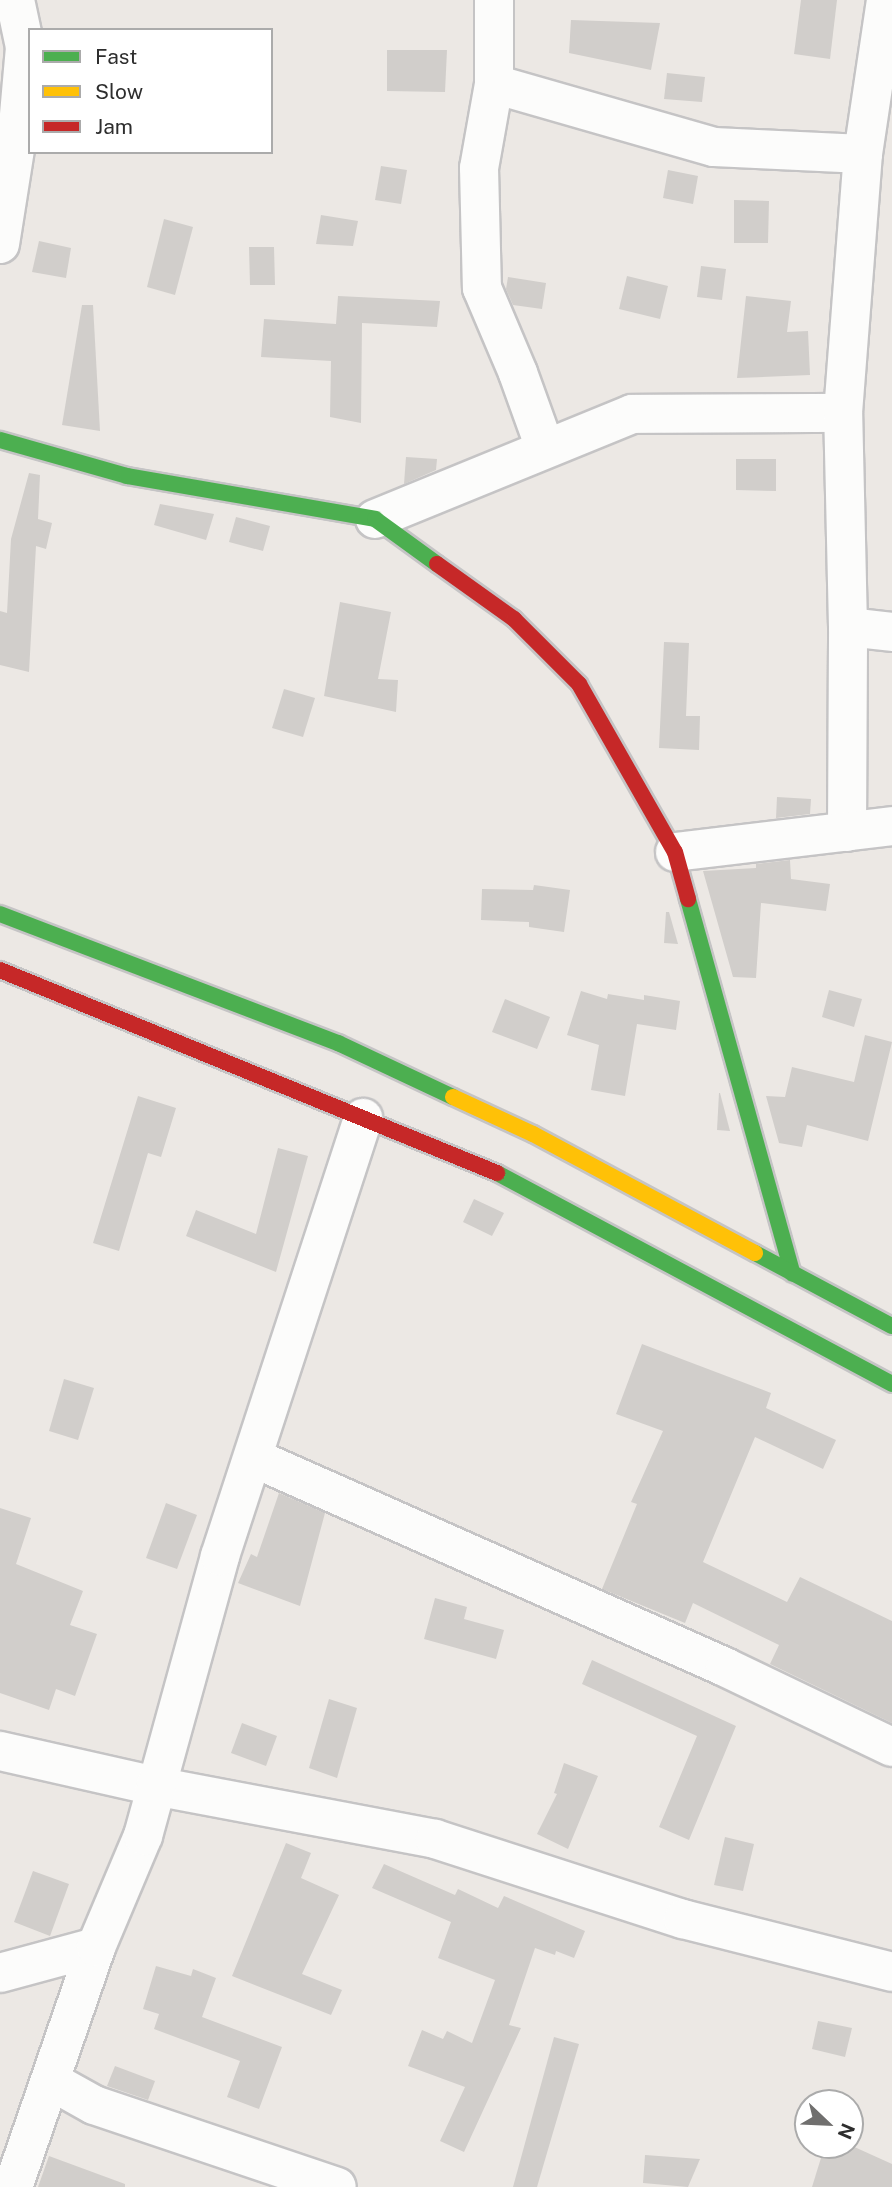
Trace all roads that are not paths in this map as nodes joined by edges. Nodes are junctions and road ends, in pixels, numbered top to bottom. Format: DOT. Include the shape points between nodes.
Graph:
graph roads {
  1 [pos="15,0"];
  2 [pos="494,0"];
  3 [pos="886,20"];
  4 [pos="494,84"];
  5 [pos="863,154"];
  6 [pos="0,244"];
  7 [pos="843,413"];
  8 [pos="0,440"];
  9 [pos="545,448"];
  10 [pos="375,519"];
  11 [pos="848,627"];
  12 [pos="892,632"];
  13 [pos="892,826"];
  14 [pos="847,832"];
  15 [pos="675,852"];
  16 [pos="0,914"];
  17 [pos="0,970"];
  18 [pos="363,1118"];
  19 [pos="793,1274"];
  20 [pos="892,1326"];
  21 [pos="892,1384"];
  22 [pos="254,1458"];
  23 [pos="892,1748"];
  24 [pos="0,1751"];
  25 [pos="155,1786"];
  26 [pos="96,1947"];
  27 [pos="892,1972"];
  28 [pos="0,1973"];
  29 [pos="51,2081"];
  30 [pos="13,2187"];
  31 [pos="337,2187"];
  1 -- 6 [label="street" via="25,47"];
  2 -- 4 [label="street"];
  3 -- 5 [label="street"];
  4 -- 5 [label="street" via="714,147"];
  4 -- 9 [label="street" via="478,168 482,288"];
  5 -- 7 [label="street"];
  7 -- 9 [label="street" via="632,414"];
  7 -- 11 [label="street"];
  8 -- 10 [label="main road" via="127,476"];
  9 -- 10 [label="street"];
  10 -- 15 [label="main road" via="514,619 579,684"];
  11 -- 12 [label="street"];
  11 -- 14 [label="street"];
  13 -- 14 [label="street"];
  14 -- 15 [label="street"];
  15 -- 19 [label="main road"];
  16 -- 19 [label="main road" via="338,1043 533,1134"];
  17 -- 18 [label="main road"];
  18 -- 21 [label="main road" via="507,1177"];
  18 -- 22 [label="street"];
  19 -- 20 [label="main road"];
  22 -- 23 [label="street" via="725,1667"];
  22 -- 25 [label="street" via="220,1556"];
  24 -- 25 [label="street"];
  25 -- 26 [label="street" via="143,1836"];
  25 -- 27 [label="street" via="435,1839 682,1919"];
  26 -- 28 [label="street"];
  26 -- 29 [label="street"];
  29 -- 30 [label="street"];
  29 -- 31 [label="street" via="94,2105"];
}
